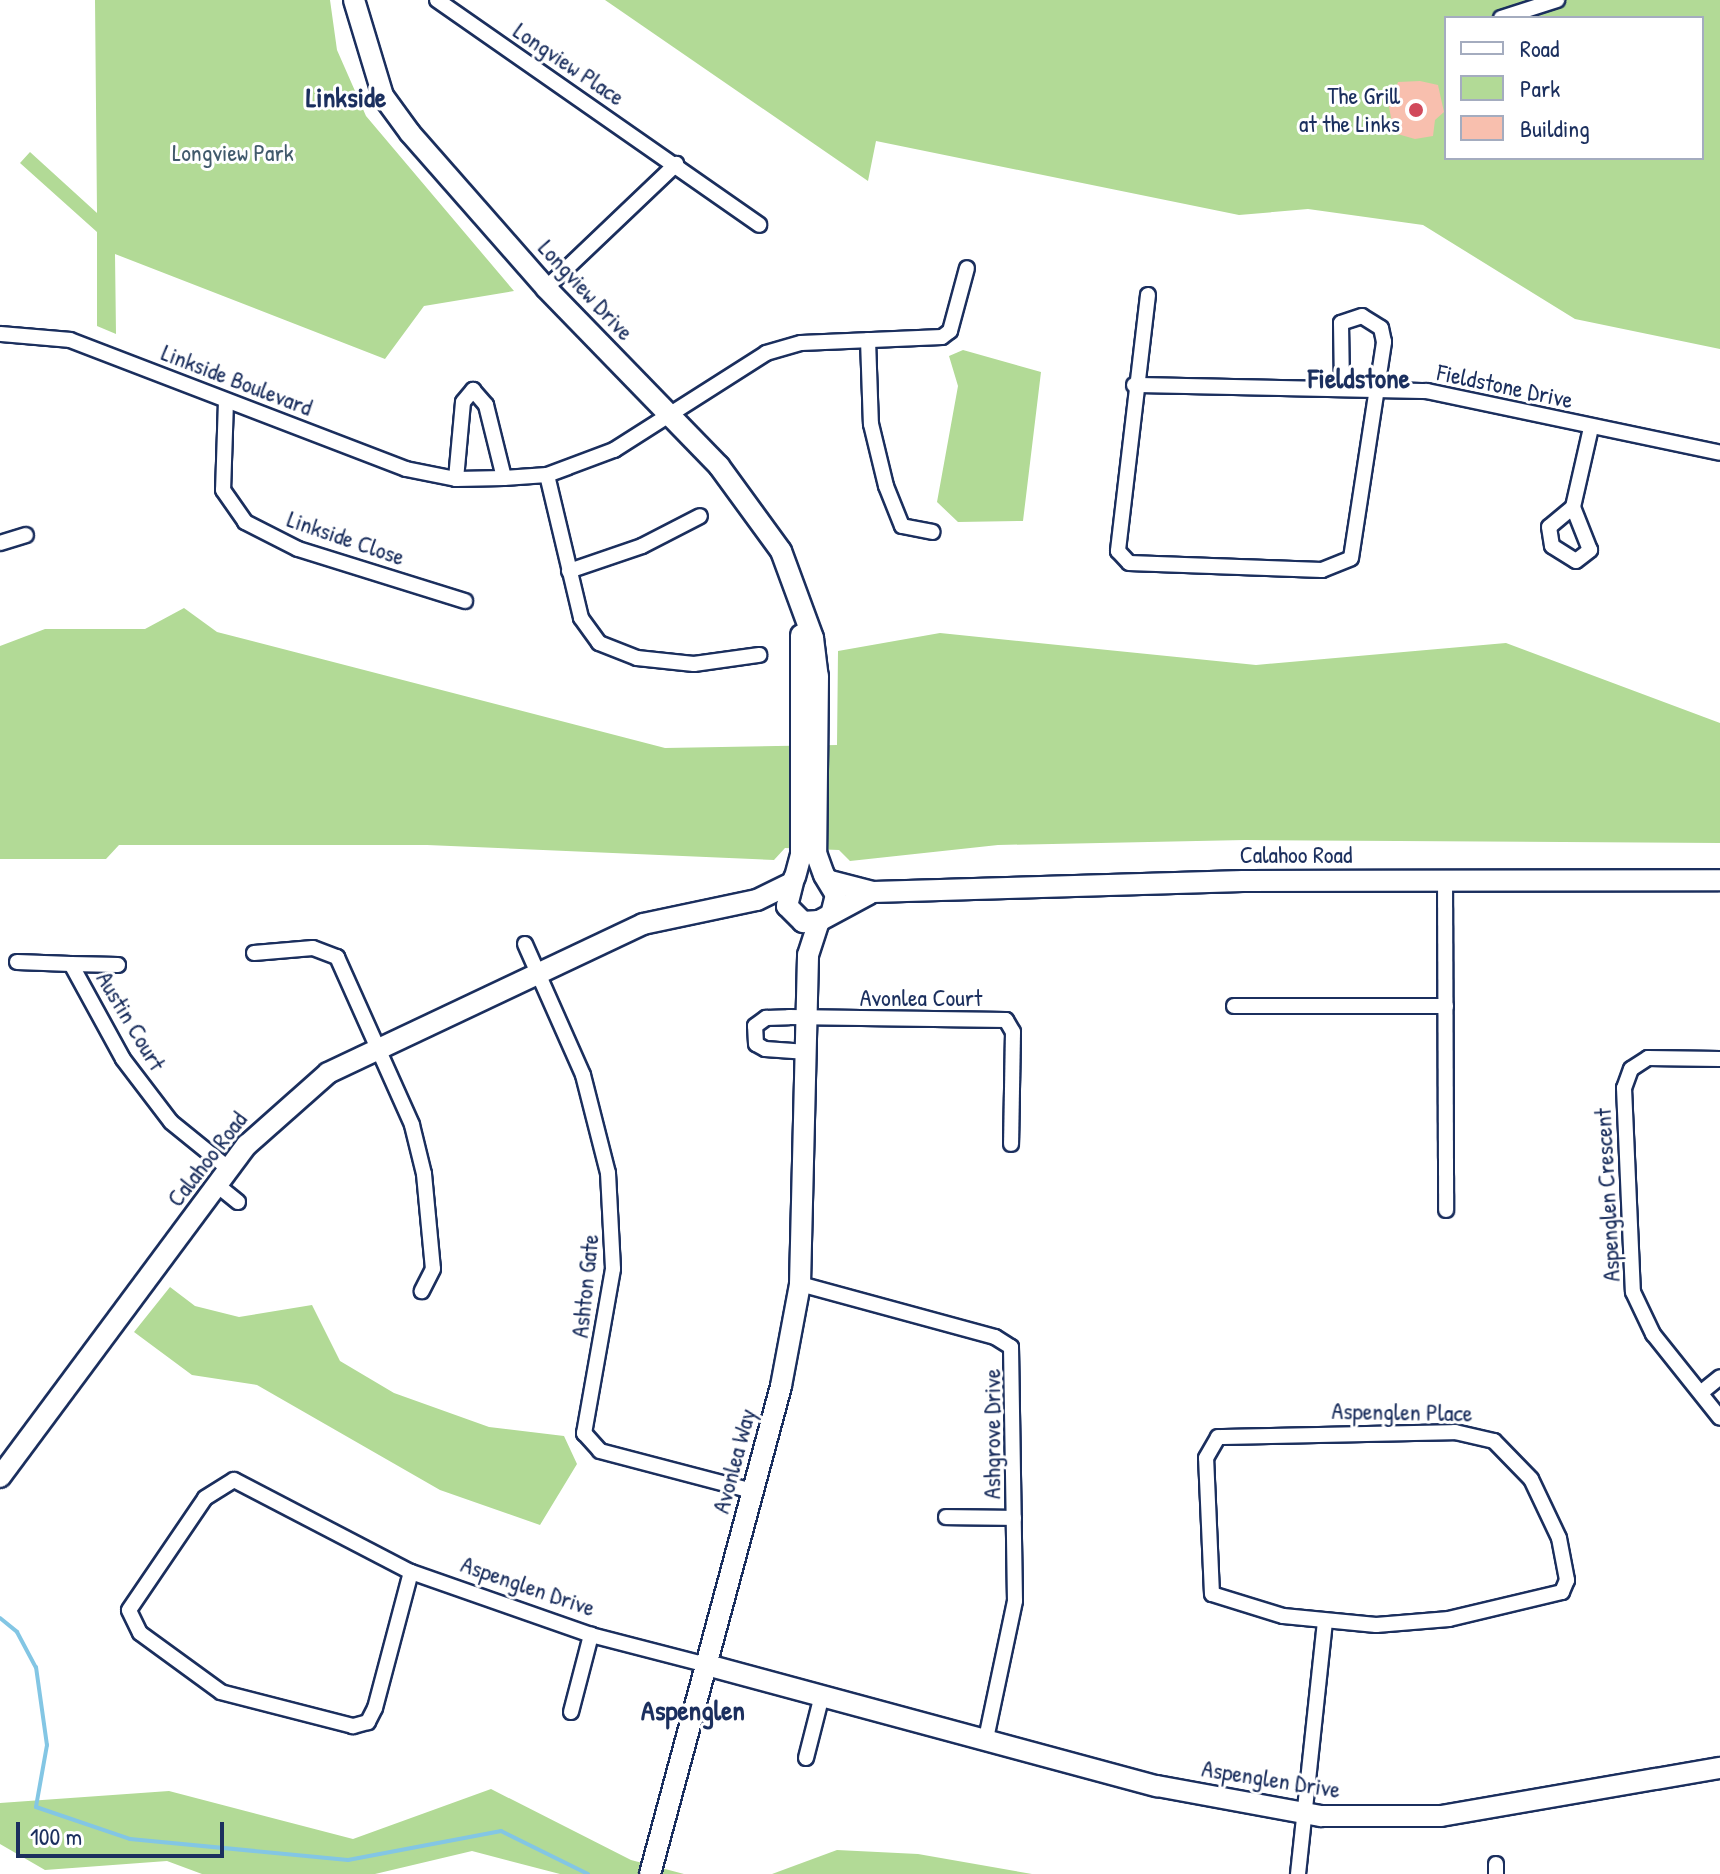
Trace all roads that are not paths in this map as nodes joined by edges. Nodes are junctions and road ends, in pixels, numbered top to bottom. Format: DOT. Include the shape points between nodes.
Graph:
graph roads {
  1 [pos="354,0"];
  2 [pos="437,0"];
  3 [pos="1557,0"];
  4 [pos="1507,16"];
  5 [pos="676,164"];
  6 [pos="759,225"];
  7 [pos="967,268"];
  8 [pos="546,288"];
  9 [pos="1148,295"];
  10 [pos="0,334"];
  11 [pos="868,340"];
  12 [pos="1134,385"];
  13 [pos="1342,386"];
  14 [pos="1374,386"];
  15 [pos="226,401"];
  16 [pos="667,412"];
  17 [pos="1591,428"];
  18 [pos="1720,453"];
  19 [pos="547,475"];
  20 [pos="504,478"];
  21 [pos="456,479"];
  22 [pos="1573,507"];
  23 [pos="700,516"];
  24 [pos="932,532"];
  25 [pos="26,535"];
  26 [pos="0,543"];
  27 [pos="569,571"];
  28 [pos="465,601"];
  29 [pos="801,603"];
  30 [pos="759,655"];
  31 [pos="827,878"];
  32 [pos="1445,880"];
  33 [pos="1720,880"];
  34 [pos="792,881"];
  35 [pos="873,892"];
  36 [pos="757,900"];
  37 [pos="793,915"];
  38 [pos="826,916"];
  39 [pos="525,944"];
  40 [pos="254,953"];
  41 [pos="808,955"];
  42 [pos="17,962"];
  43 [pos="71,964"];
  44 [pos="118,965"];
  45 [pos="538,972"];
  46 [pos="1234,1006"];
  47 [pos="1446,1006"];
  48 [pos="807,1020"];
  49 [pos="375,1046"];
  50 [pos="807,1052"];
  51 [pos="1720,1059"];
  52 [pos="1011,1144"];
  53 [pos="223,1177"];
  54 [pos="238,1202"];
  55 [pos="1446,1210"];
  56 [pos="800,1284"];
  57 [pos="422,1291"];
  58 [pos="1720,1377"];
  59 [pos="1703,1391"];
  60 [pos="1720,1418"];
  61 [pos="0,1477"];
  62 [pos="753,1491"];
  63 [pos="946,1517"];
  64 [pos="1014,1518"];
  65 [pos="411,1572"];
  66 [pos="1325,1623"];
  67 [pos="591,1635"];
  68 [pos="707,1665"];
  69 [pos="822,1695"];
  70 [pos="571,1712"];
  71 [pos="986,1739"];
  72 [pos="806,1758"];
  73 [pos="1720,1768"];
  74 [pos="1306,1814"];
  75 [pos="650,1874"];
  76 [pos="1298,1874"];
  1 -- 8 [label="street, Longview Drive" via="383,96"];
  2 -- 5 [label="street, Longview Place"];
  3 -- 4 [label="street"];
  5 -- 6 [label="street, Longview Place"];
  5 -- 8 [label="street"];
  7 -- 11 [label="street, Linkside Boulevard" via="950,331"];
  8 -- 16 [label="street, Longview Drive"];
  9 -- 12 [label="street"];
  10 -- 15 [label="street, Linkside Boulevard" via="70,340"];
  11 -- 16 [label="street, Linkside Boulevard" via="801,343 766,353"];
  11 -- 24 [label="street" via="871,424 886,486 902,526"];
  12 -- 13 [label="street, Fieldstone Drive" via="1243,391"];
  12 -- 14 [label="street" via="1118,551 1129,563 1212,570 1322,570 1351,558"];
  13 -- 14 [label="street, Fieldstone Drive"];
  13 -- 14 [label="street" via="1341,323 1362,316 1381,328 1384,342"];
  14 -- 17 [label="street, Fieldstone Drive" via="1427,391"];
  15 -- 21 [label="street, Linkside Boulevard" via="406,469"];
  15 -- 28 [label="street, Linkside Close" via="223,490 245,522 298,549"];
  16 -- 19 [label="street, Linkside Boulevard" via="614,450"];
  16 -- 29 [label="street, Longview Drive" via="752,504 781,551"];
  17 -- 18 [label="street, Fieldstone Drive"];
  17 -- 22 [label="street"];
  19 -- 20 [label="street, Linkside Boulevard"];
  19 -- 27 [label="street"];
  20 -- 21 [label="street, Linkside Boulevard"];
  20 -- 21 [label="street" via="486,405 473,390 463,402"];
  23 -- 27 [label="street" via="642,546"];
  25 -- 26 [label="street"];
  27 -- 30 [label="street" via="581,618 599,643 637,658 694,664"];
  29 -- 31 [label="street, Longview Drive" via="818,676 816,853"];
  29 -- 34 [label="street, Longview Drive" via="801,854"];
  31 -- 34 [label="street, Calahoo Road"];
  31 -- 35 [label="street, Calahoo Road"];
  31 -- 38 [label="street, Longview Drive" via="836,895"];
  32 -- 33 [label="street, Calahoo Road"];
  32 -- 35 [label="street, Calahoo Road"];
  32 -- 47 [label="street"];
  34 -- 36 [label="street, Calahoo Road"];
  34 -- 37 [label="street, Longview Drive"];
  35 -- 38 [label="street, Calahoo Road"];
  36 -- 37 [label="street"];
  36 -- 45 [label="street, Calahoo Road" via="643,924"];
  37 -- 38 [label="street"];
  37 -- 41 [label="street, Avonlea Way"];
  38 -- 41 [label="street, Avonlea Way"];
  39 -- 45 [label="street"];
  40 -- 49 [label="street" via="313,948 337,957"];
  41 -- 48 [label="street, Avonlea Way"];
  42 -- 43 [label="street, Austin Court"];
  43 -- 44 [label="street"];
  43 -- 53 [label="street, Austin Court" via="123,1059 171,1122"];
  45 -- 49 [label="street, Calahoo Road"];
  45 -- 62 [label="street, Ashton Gate" via="598,1121 614,1223 608,1310 584,1433 600,1451"];
  46 -- 47 [label="street"];
  47 -- 55 [label="street"];
  48 -- 50 [label="street, Avonlea Way"];
  48 -- 50 [label="street" via="766,1018 753,1034 765,1049"];
  48 -- 52 [label="street, Avonlea Court" via="1006,1020 1013,1032"];
  49 -- 53 [label="street, Calahoo Road" via="280,1111"];
  49 -- 57 [label="street" via="412,1125 424,1174 433,1269"];
  50 -- 56 [label="street, Avonlea Way"];
  51 -- 59 [label="street, Aspenglen Crescent" via="1648,1058 1631,1069 1624,1088 1633,1292 1653,1334"];
  53 -- 54 [label="street, Austin Court"];
  53 -- 61 [label="street, Calahoo Road"];
  56 -- 62 [label="street, Avonlea Way"];
  56 -- 64 [label="street, Ashgrove Drive" via="995,1337 1011,1347"];
  58 -- 59 [label="street"];
  59 -- 60 [label="street, Aspenglen Crescent"];
  62 -- 68 [label="street, Avonlea Way"];
  63 -- 64 [label="street"];
  64 -- 71 [label="street, Ashgrove Drive" via="1011,1635"];
  65 -- 65 [label="street, Aspenglen Drive" via="234,1480 205,1498 129,1610 140,1633 221,1692 336,1725 368,1722"];
  65 -- 67 [label="street, Aspenglen Drive"];
  66 -- 66 [label="street, Aspenglen Place" via="1414,1624 1555,1596 1567,1587 1567,1573 1548,1506 1512,1456 1483,1436 1218,1437 1206,1458 1212,1594"];
  66 -- 74 [label="street"];
  67 -- 68 [label="street, Aspenglen Drive"];
  67 -- 70 [label="street"];
  68 -- 69 [label="street, Aspenglen Drive"];
  68 -- 75 [label="street, Avonlea Way"];
  69 -- 71 [label="street, Aspenglen Drive"];
  69 -- 72 [label="street"];
  71 -- 74 [label="street, Aspenglen Drive" via="1216,1800"];
  73 -- 74 [label="street, Aspenglen Drive" via="1441,1816"];
  74 -- 76 [label="street"];
}
